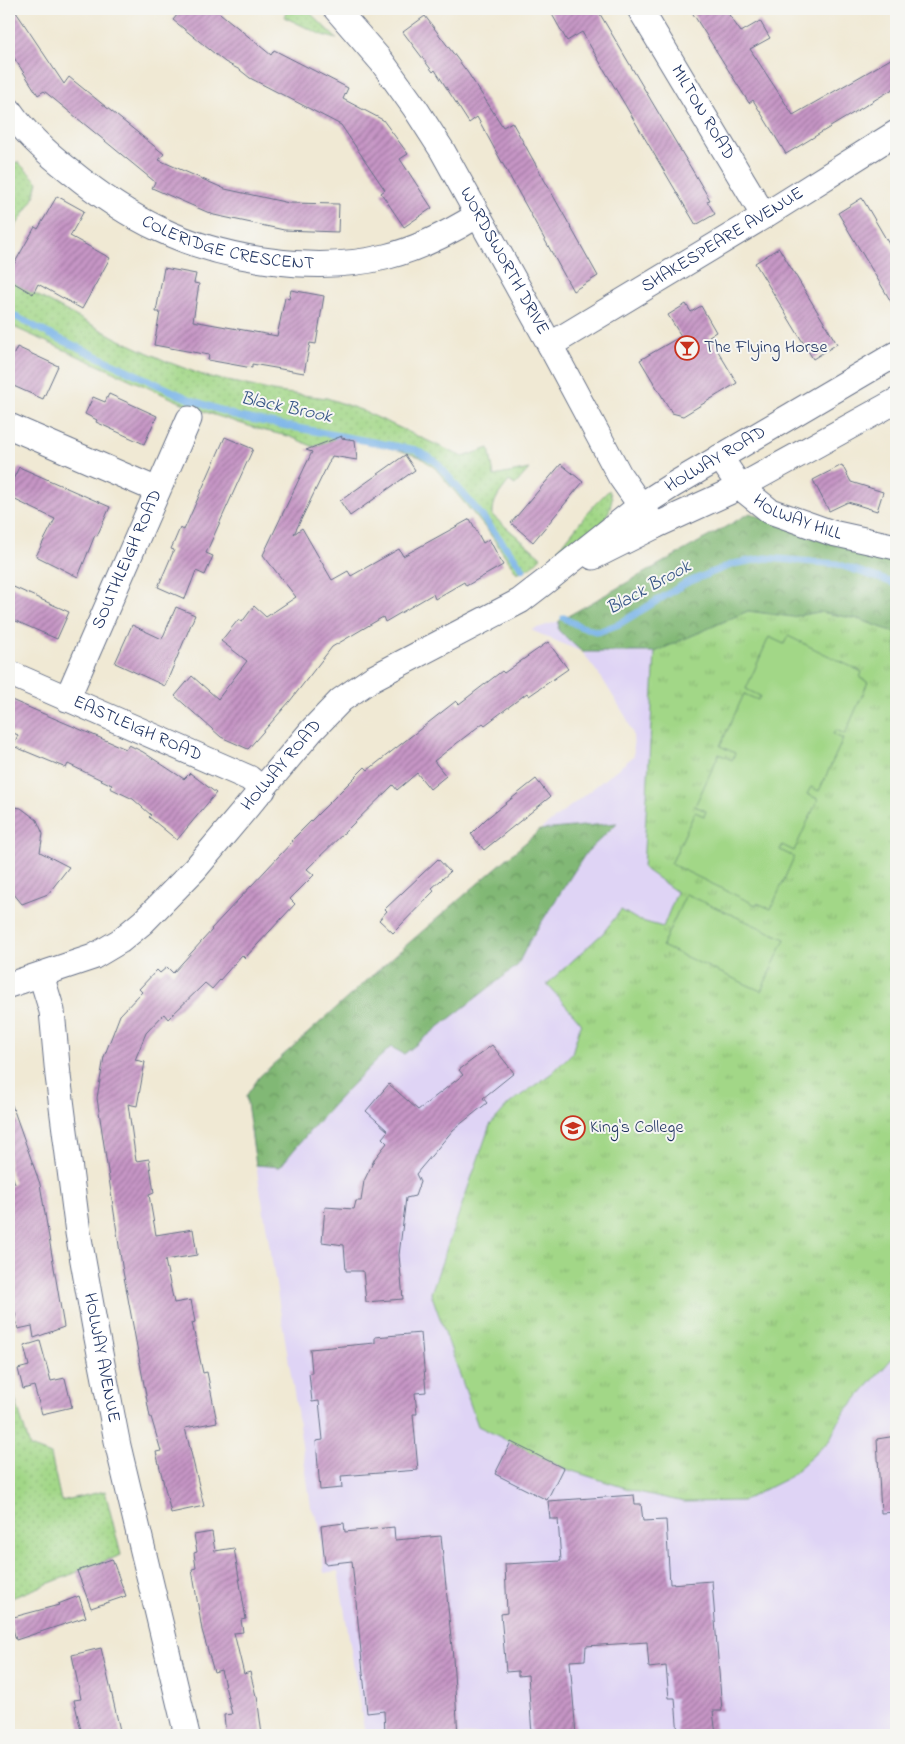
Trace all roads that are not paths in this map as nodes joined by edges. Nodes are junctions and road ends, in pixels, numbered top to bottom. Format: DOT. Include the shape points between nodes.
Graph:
graph roads {
  1 [pos="336,9"];
  2 [pos="640,9"];
  3 [pos="9,110"];
  4 [pos="896,133"];
  5 [pos="478,215"];
  6 [pos="764,216"];
  7 [pos="550,346"];
  8 [pos="896,354"];
  9 [pos="896,401"];
  10 [pos="189,418"];
  11 [pos="9,426"];
  12 [pos="720,457"];
  13 [pos="740,487"];
  14 [pos="157,490"];
  15 [pos="640,506"];
  16 [pos="655,526"];
  17 [pos="896,547"];
  18 [pos="546,581"];
  19 [pos="9,674"];
  20 [pos="68,699"];
  21 [pos="263,790"];
  22 [pos="41,974"];
  23 [pos="9,986"];
  24 [pos="186,1735"];
  1 -- 5 [label="street, WORDSWORTH DRIVE" via="382,62 415,108"];
  2 -- 6 [label="street, MILTON ROAD"];
  3 -- 5 [label="street, COLERIDGE CRESCENT" via="55,159 129,213 160,230 239,256 324,264 385,257 431,241"];
  4 -- 6 [label="street, SHAKESPEARE AVENUE"];
  5 -- 7 [label="street, WORDSWORTH DRIVE"];
  6 -- 7 [label="street, SHAKESPEARE AVENUE"];
  7 -- 15 [label="street, WORDSWORTH DRIVE" via="620,476"];
  8 -- 12 [label="street, HOLWAY ROAD"];
  9 -- 13 [label="street, HOLWAY ROAD"];
  10 -- 14 [label="street, SOUTHLEIGH ROAD"];
  11 -- 14 [label="street"];
  12 -- 13 [label="street, HOLWAY HILL"];
  12 -- 15 [label="street, HOLWAY ROAD"];
  13 -- 16 [label="street, HOLWAY ROAD"];
  13 -- 17 [label="street, HOLWAY HILL" via="770,511 832,533"];
  14 -- 20 [label="street, SOUTHLEIGH ROAD"];
  15 -- 16 [label="street, WORDSWORTH DRIVE"];
  15 -- 18 [label="street, HOLWAY ROAD"];
  16 -- 18 [label="street, HOLWAY ROAD"];
  18 -- 21 [label="street, HOLWAY ROAD" via="520,600 373,678 341,700"];
  19 -- 20 [label="street, EASTLEIGH ROAD"];
  20 -- 21 [label="street, EASTLEIGH ROAD" via="249,778"];
  21 -- 22 [label="street, HOLWAY ROAD" via="196,869 143,922 93,957"];
  22 -- 23 [label="street, HOLWAY ROAD"];
  22 -- 24 [label="street, HOLWAY AVENUE" via="52,1011 78,1234 98,1342 118,1446"];
}
